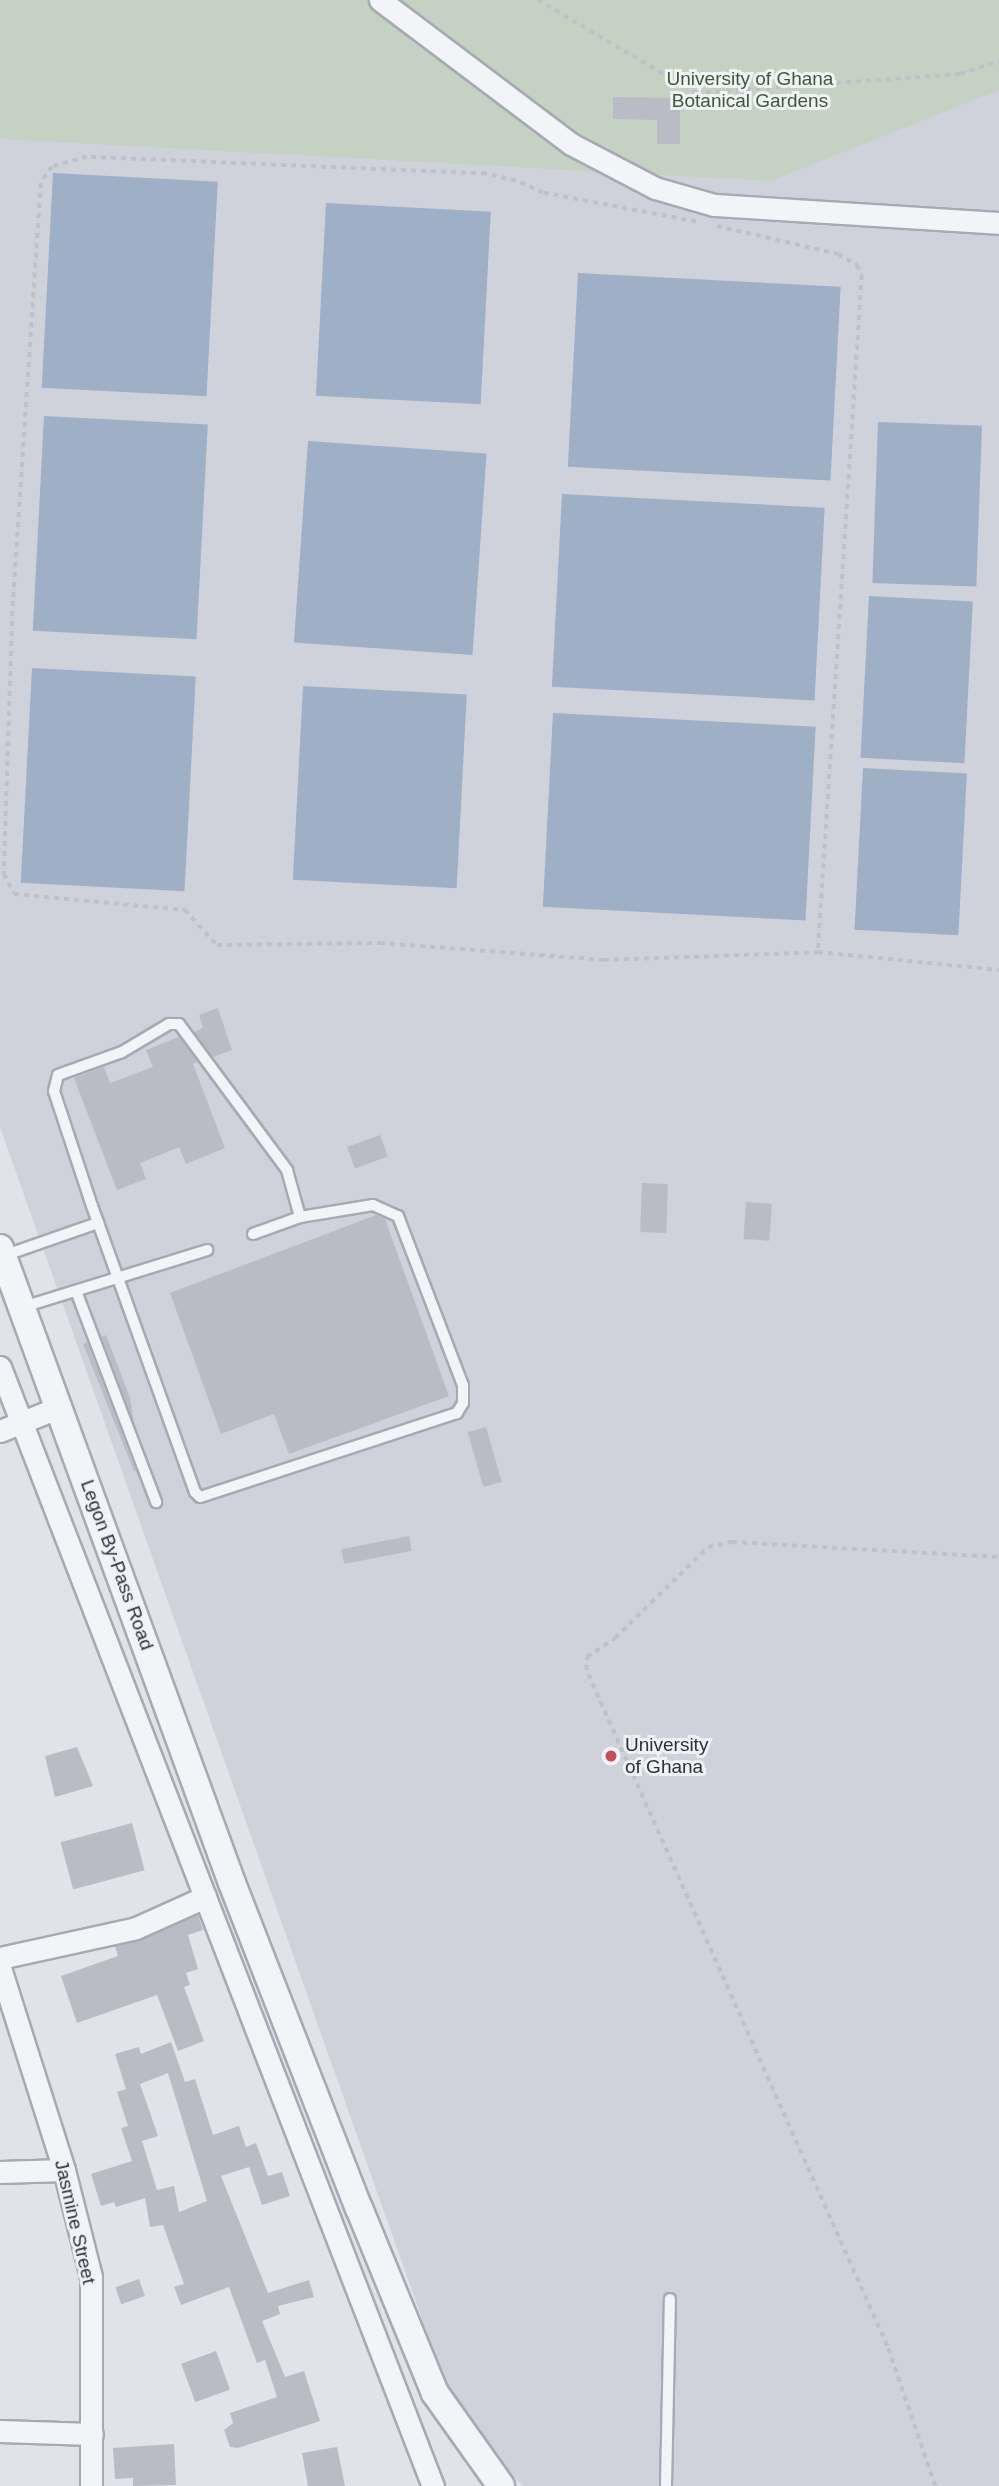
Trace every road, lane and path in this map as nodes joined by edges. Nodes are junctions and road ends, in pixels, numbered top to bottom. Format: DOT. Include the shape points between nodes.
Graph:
graph roads {
  1 [pos="380,0"];
  2 [pos="538,0"];
  3 [pos="999,61"];
  4 [pos="702,223"];
  5 [pos="999,223"];
  6 [pos="716,226"];
  7 [pos="818,952"];
  8 [pos="999,970"];
  9 [pos="300,1217"];
  10 [pos="98,1223"];
  11 [pos="253,1234"];
  12 [pos="207,1250"];
  13 [pos="2,1252"];
  14 [pos="117,1278"];
  15 [pos="76,1291"];
  16 [pos="21,1307"];
  17 [pos="0,1367"];
  18 [pos="60,1406"];
  19 [pos="21,1423"];
  20 [pos="0,1430"];
  21 [pos="156,1502"];
  22 [pos="999,1557"];
  23 [pos="205,1897"];
  24 [pos="0,1958"];
  25 [pos="0,1968"];
  26 [pos="64,2170"];
  27 [pos="0,2172"];
  28 [pos="670,2299"];
  29 [pos="0,2431"];
  30 [pos="92,2434"];
  31 [pos="91,2486"];
  32 [pos="433,2486"];
  33 [pos="500,2486"];
  34 [pos="666,2486"];
  35 [pos="935,2486"];
  1 -- 5 [label="street" via="571,144 655,188 714,205"];
  2 -- 3 [label="path" via="696,93 960,74"];
  4 -- 7 [label="path" via="543,193 486,174 88,157 52,167 41,183 40,197 13,601 4,874 14,894 186,910 217,945 380,943 604,960"];
  6 -- 7 [label="path" via="838,254 857,265 862,275"];
  7 -- 8 [label="path"];
  9 -- 10 [label="lane" via="286,1170 187,1029 169,1024 122,1052 58,1075 54,1091"];
  9 -- 11 [label="lane"];
  9 -- 14 [label="lane" via="373,1205 398,1216 463,1385 463,1403 457,1413 200,1497"];
  10 -- 13 [label="lane"];
  10 -- 14 [label="lane"];
  12 -- 14 [label="lane"];
  13 -- 16 [label="street, Legon By-Pass Road"];
  14 -- 15 [label="lane"];
  15 -- 16 [label="lane"];
  15 -- 21 [label="lane"];
  16 -- 18 [label="street, Legon By-Pass Road"];
  17 -- 19 [label="street"];
  18 -- 19 [label="street"];
  18 -- 33 [label="street, Legon By-Pass Road" via="232,1882 435,2393"];
  19 -- 20 [label="street"];
  19 -- 23 [label="street"];
  22 -- 35 [label="path" via="732,1542 708,1547 615,1639 587,1657 586,1670 887,2346"];
  23 -- 24 [label="street" via="136,1928"];
  23 -- 32 [label="street"];
  25 -- 26 [label="street, Jasmine Street"];
  26 -- 27 [label="street"];
  26 -- 30 [label="street, Jasmine Street" via="91,2277"];
  28 -- 34 [label="lane"];
  29 -- 30 [label="street"];
  30 -- 31 [label="street, Jasmine Street"];
}
